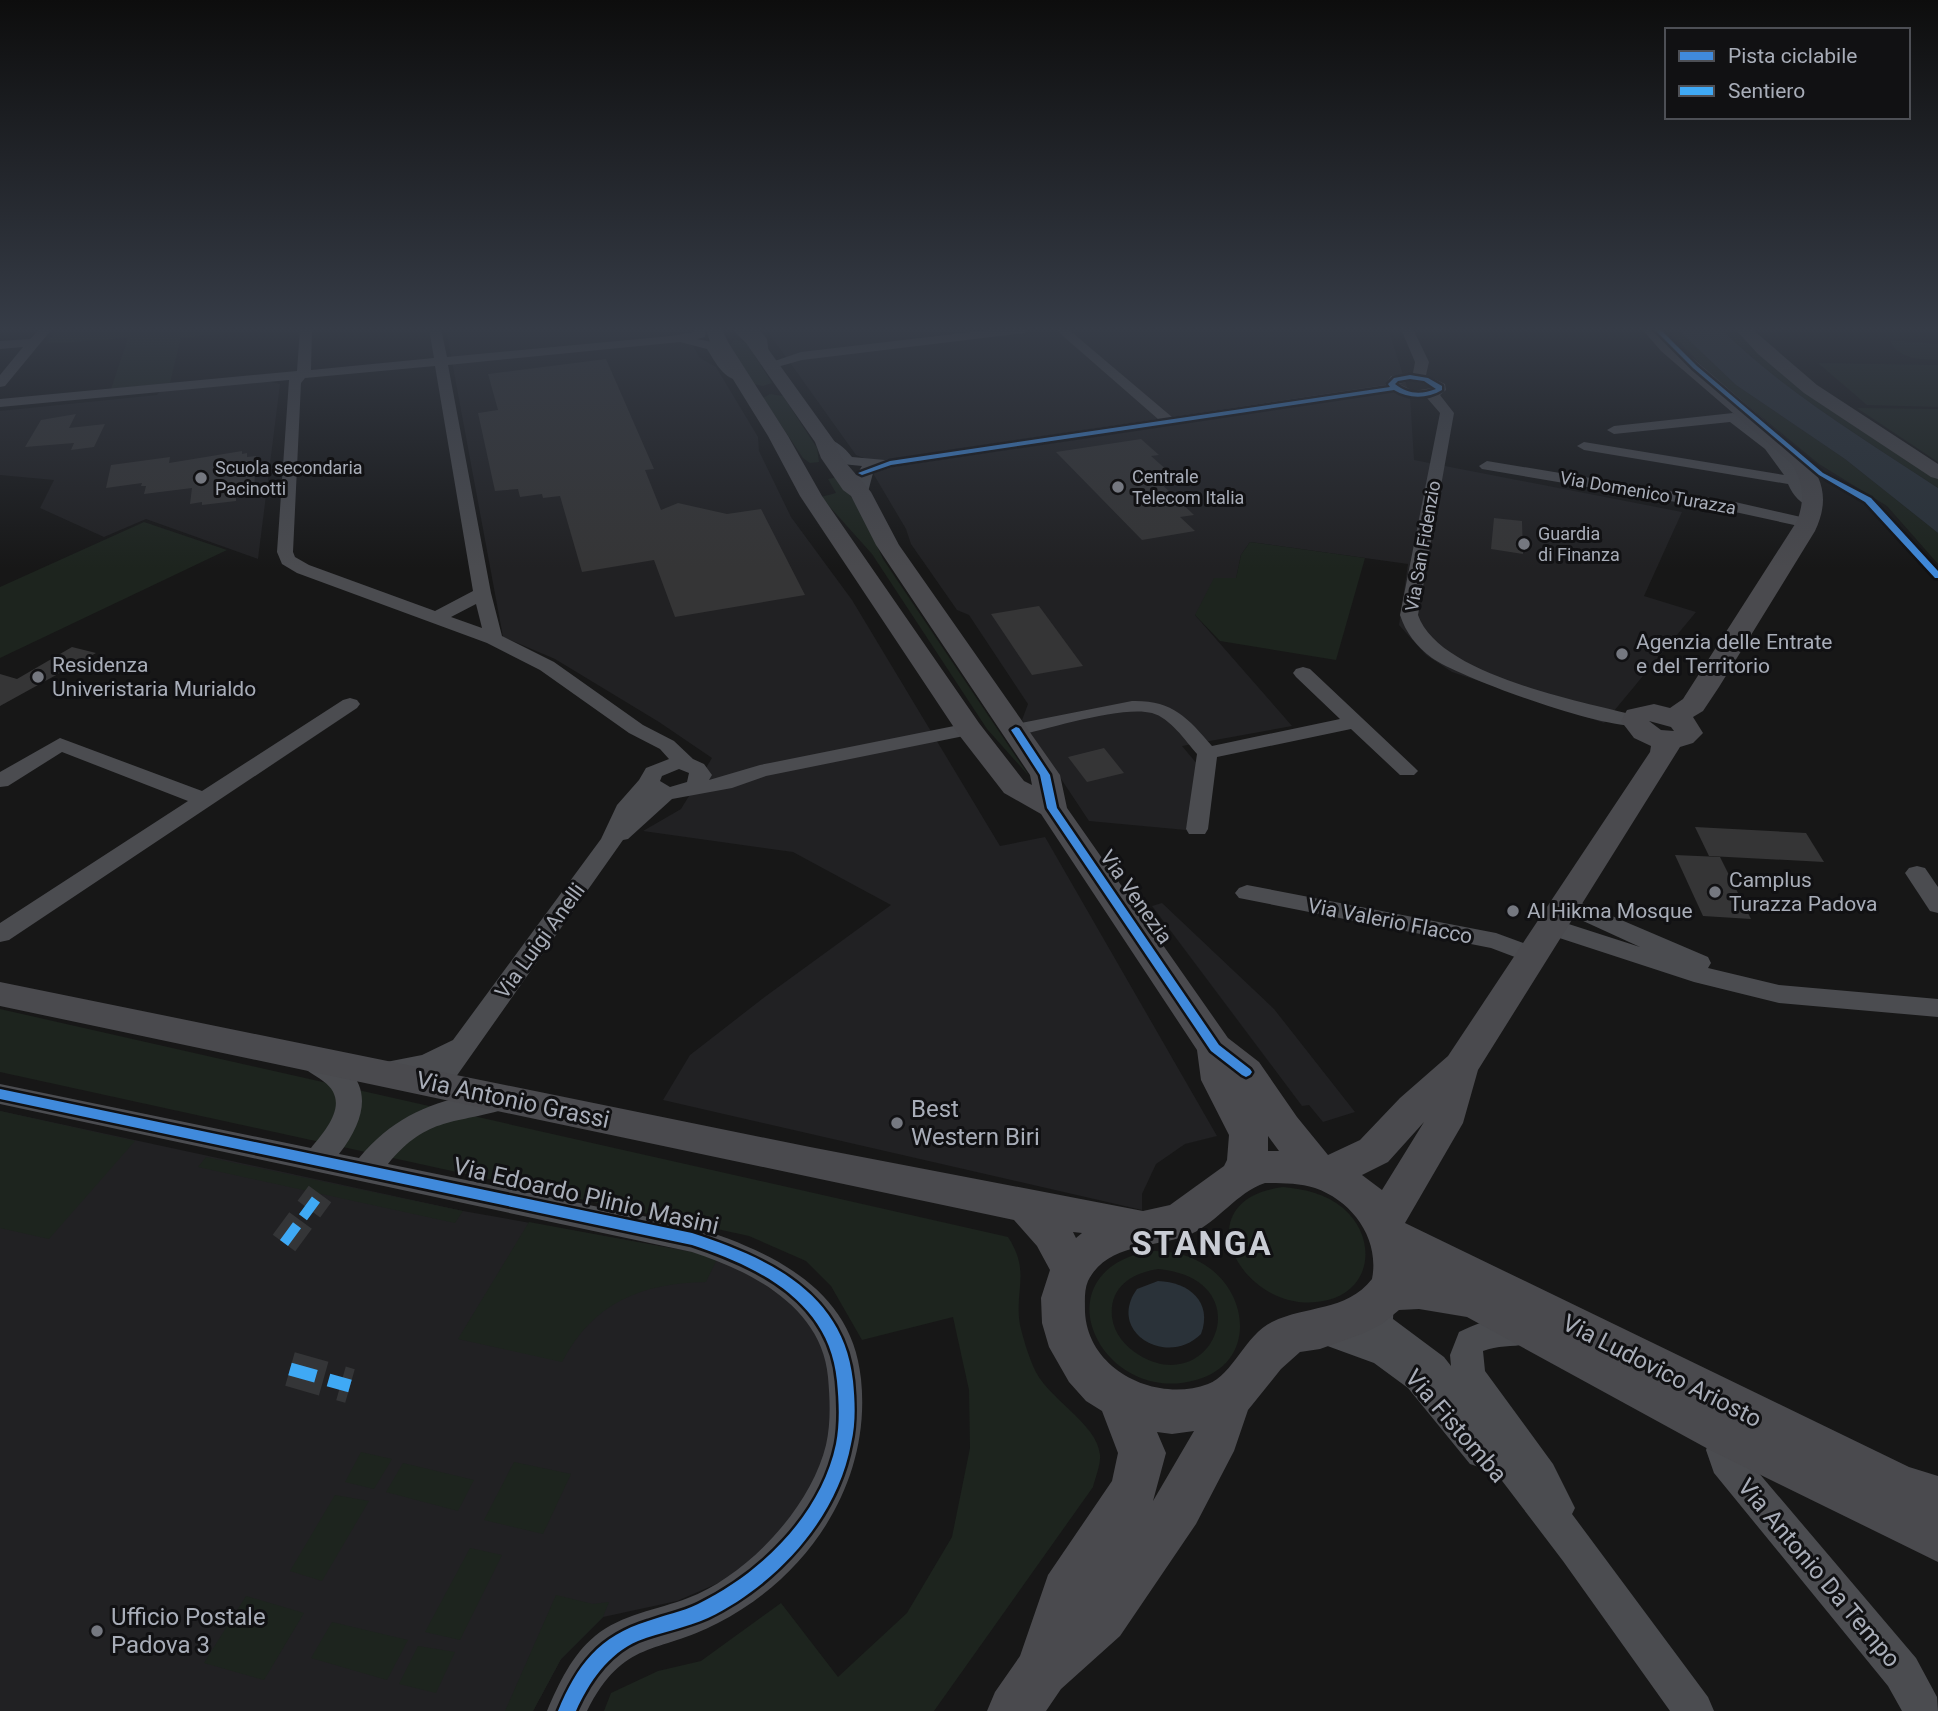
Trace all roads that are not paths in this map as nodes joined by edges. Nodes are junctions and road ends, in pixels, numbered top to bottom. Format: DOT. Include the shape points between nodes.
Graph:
graph roads {
  1 [pos="293,409"];
  2 [pos="447,409"];
  3 [pos="455,409"];
  4 [pos="760,409"];
  5 [pos="800,409"];
  6 [pos="1155,409"];
  7 [pos="1256,409"];
  8 [pos="1444,409"];
  9 [pos="1740,409"];
  10 [pos="1839,409"];
  11 [pos="1170,422"];
  12 [pos="1614,430"];
  13 [pos="454,431"];
  14 [pos="1584,446"];
  15 [pos="828,450"];
  16 [pos="890,463"];
  17 [pos="794,464"];
  18 [pos="1486,466"];
  19 [pos="1610,468"];
  20 [pos="1938,473"];
  21 [pos="1795,481"];
  22 [pos="860,492"];
  23 [pos="1810,512"];
  24 [pos="482,593"];
  25 [pos="438,617"];
  26 [pos="494,639"];
  27 [pos="1303,673"];
  28 [pos="350,704"];
  29 [pos="1635,721"];
  30 [pos="1354,722"];
  31 [pos="636,729"];
  32 [pos="969,729"];
  33 [pos="1671,729"];
  34 [pos="1016,730"];
  35 [pos="1207,753"];
  36 [pos="692,766"];
  37 [pos="760,771"];
  38 [pos="1407,771"];
  39 [pos="0,781"];
  40 [pos="664,785"];
  41 [pos="206,800"];
  42 [pos="1052,808"];
  43 [pos="1197,829"];
  44 [pos="1917,873"];
  45 [pos="1247,893"];
  46 [pos="1938,905"];
  47 [pos="1558,915"];
  48 [pos="0,934"];
  49 [pos="1531,955"];
  50 [pos="0,994"];
  51 [pos="1938,1008"];
  52 [pos="467,1043"];
  53 [pos="1215,1048"];
  54 [pos="309,1058"];
  55 [pos="1461,1066"];
  56 [pos="374,1072"];
  57 [pos="436,1084"];
  58 [pos="0,1094"];
  59 [pos="511,1099"];
  60 [pos="318,1159"];
  61 [pos="367,1169"];
  62 [pos="1322,1173"];
  63 [pos="1240,1175"];
  64 [pos="1027,1206"];
  65 [pos="1141,1228"];
  66 [pos="1387,1228"];
  67 [pos="1072,1269"];
  68 [pos="1383,1296"];
  69 [pos="1320,1329"];
  70 [pos="1533,1332"];
  71 [pos="1229,1398"];
  72 [pos="1120,1399"];
  73 [pos="1727,1434"];
  74 [pos="1938,1500"];
  75 [pos="1938,1537"];
  76 [pos="1576,1549"];
  77 [pos="1028,1690"];
  78 [pos="567,1711"];
  79 [pos="1694,1711"];
  80 [pos="1923,1711"];
  1 -- 25 [label="street" via="288,559 303,569"];
  2 -- 13 [label="street"];
  3 -- 13 [label="street" via="458,425"];
  4 -- 17 [label="main road, Via Venezia"];
  5 -- 15 [label="main road, Via Venezia"];
  6 -- 11 [label="street"];
  7 -- 11 [label="street"];
  8 -- 29 [label="street, Via San Fidenzio" via="1410,606 1413,626 1444,658 1468,669 1583,710"];
  9 -- 23 [label="main road" via="1810,475"];
  10 -- 20 [label="main road"];
  11 -- 16 [label="street"];
  12 -- 21 [label="street" via="1733,417 1780,457"];
  13 -- 24 [label="street"];
  14 -- 19 [label="street"];
  15 -- 16 [label="street" via="838,449 848,461"];
  15 -- 17 [label="main road" via="830,465 817,470"];
  15 -- 22 [label="main road, Via Venezia"];
  16 -- 22 [label="street" via="862,473"];
  17 -- 32 [label="main road, Via Venezia"];
  18 -- 19 [label="street, Via Domenico Turazza"];
  19 -- 21 [label="street"];
  19 -- 23 [label="street, Via Domenico Turazza" via="1735,507"];
  21 -- 23 [label="street"];
  22 -- 34 [label="main road, Via Venezia" via="888,545"];
  23 -- 33 [label="main road" via="1698,699"];
  24 -- 25 [label="street"];
  24 -- 26 [label="street"];
  25 -- 26 [label="street"];
  26 -- 31 [label="street" via="547,666"];
  27 -- 30 [label="street"];
  28 -- 41 [label="street"];
  29 -- 33 [label="main road" via="1648,735"];
  30 -- 35 [label="street"];
  30 -- 38 [label="street"];
  31 -- 36 [label="street" via="667,745"];
  31 -- 40 [label="street"];
  32 -- 37 [label="street"];
  32 -- 42 [label="main road, Via Venezia" via="1014,787"];
  33 -- 47 [label="main road" via="1664,752"];
  34 -- 35 [label="street" via="1133,706 1157,707 1178,721"];
  34 -- 42 [label="main road, Via Venezia" via="1045,775"];
  35 -- 43 [label="street"];
  36 -- 37 [label="street"];
  36 -- 40 [label="street" via="666,765"];
  36 -- 40 [label="street" via="700,780"];
  37 -- 40 [label="street" via="732,782"];
  39 -- 41 [label="street" via="60,744"];
  40 -- 52 [label="street, Via Luigi Anelli" via="612,840"];
  41 -- 48 [label="street"];
  42 -- 53 [label="main road, Via Venezia"];
  44 -- 46 [label="street"];
  45 -- 49 [label="street, Via Valerio Flacco" via="1496,941"];
  47 -- 49 [label="main road"];
  47 -- 51 [label="street" via="1703,976 1779,993"];
  49 -- 55 [label="main road"];
  50 -- 54 [label="main road, Via Antonio Grassi"];
  52 -- 56 [label="street, Via Luigi Anelli" via="440,1060"];
  52 -- 57 [label="street, Via Luigi Anelli"];
  53 -- 62 [label="main road, Via Venezia" via="1246,1072 1283,1128"];
  53 -- 63 [label="main road, Via Venezia" via="1220,1080 1248,1135 1248,1160"];
  54 -- 56 [label="main road, Via Antonio Grassi"];
  54 -- 60 [label="street" via="343,1083 349,1097 348,1116"];
  55 -- 62 [label="main road" via="1374,1151"];
  55 -- 66 [label="main road" via="1444,1123"];
  56 -- 57 [label="main road, Via Antonio Grassi"];
  57 -- 59 [label="main road, Via Antonio Grassi"];
  58 -- 60 [label="street, Via Edoardo Plinio Masini"];
  59 -- 61 [label="street" via="427,1117 394,1137"];
  59 -- 64 [label="main road, Via Antonio Grassi"];
  60 -- 61 [label="street, Via Edoardo Plinio Masini"];
  61 -- 78 [label="street, Via Edoardo Plinio Masini" via="732,1251 781,1276 802,1294 835,1343 845,1377 845,1434 838,1465 809,1523 773,1564 732,1595 685,1619 631,1635 614,1645 582,1680"];
  62 -- 63 [label="main road" via="1282,1166"];
  62 -- 66 [label="main road" via="1363,1197"];
  63 -- 65 [label="main road" via="1174,1223"];
  64 -- 65 [label="main road, Via Antonio Grassi"];
  64 -- 67 [label="main road" via="1052,1234"];
  65 -- 67 [label="main road" via="1112,1236"];
  66 -- 68 [label="main road" via="1396,1269"];
  66 -- 74 [label="main road, Via Ludovico Ariosto" via="1901,1488"];
  67 -- 72 [label="main road" via="1062,1307 1065,1328 1084,1367"];
  68 -- 69 [label="main road" via="1361,1314"];
  68 -- 70 [label="main road, Via Ludovico Ariosto" via="1419,1290 1475,1300"];
  68 -- 76 [label="street, Via Fistomba" via="1377,1325 1432,1367"];
  69 -- 71 [label="main road" via="1288,1335 1268,1351"];
  69 -- 76 [label="street, Via Fistomba" via="1385,1352 1420,1377 1536,1520"];
  70 -- 73 [label="main road, Via Ludovico Ariosto"];
  70 -- 76 [label="street, Via Fistomba" via="1483,1334 1470,1342 1466,1355 1469,1375 1541,1476"];
  71 -- 72 [label="main road" via="1195,1410 1171,1412"];
  71 -- 77 [label="main road" via="1217,1435 1179,1507 1102,1618"];
  72 -- 77 [label="main road" via="1142,1453 1134,1490 1066,1592"];
  73 -- 75 [label="main road, Via Ludovico Ariosto"];
  73 -- 80 [label="street, Via Antonio Da Tempo" via="1726,1461 1902,1672"];
  76 -- 79 [label="street, Via Fistomba"];
}
